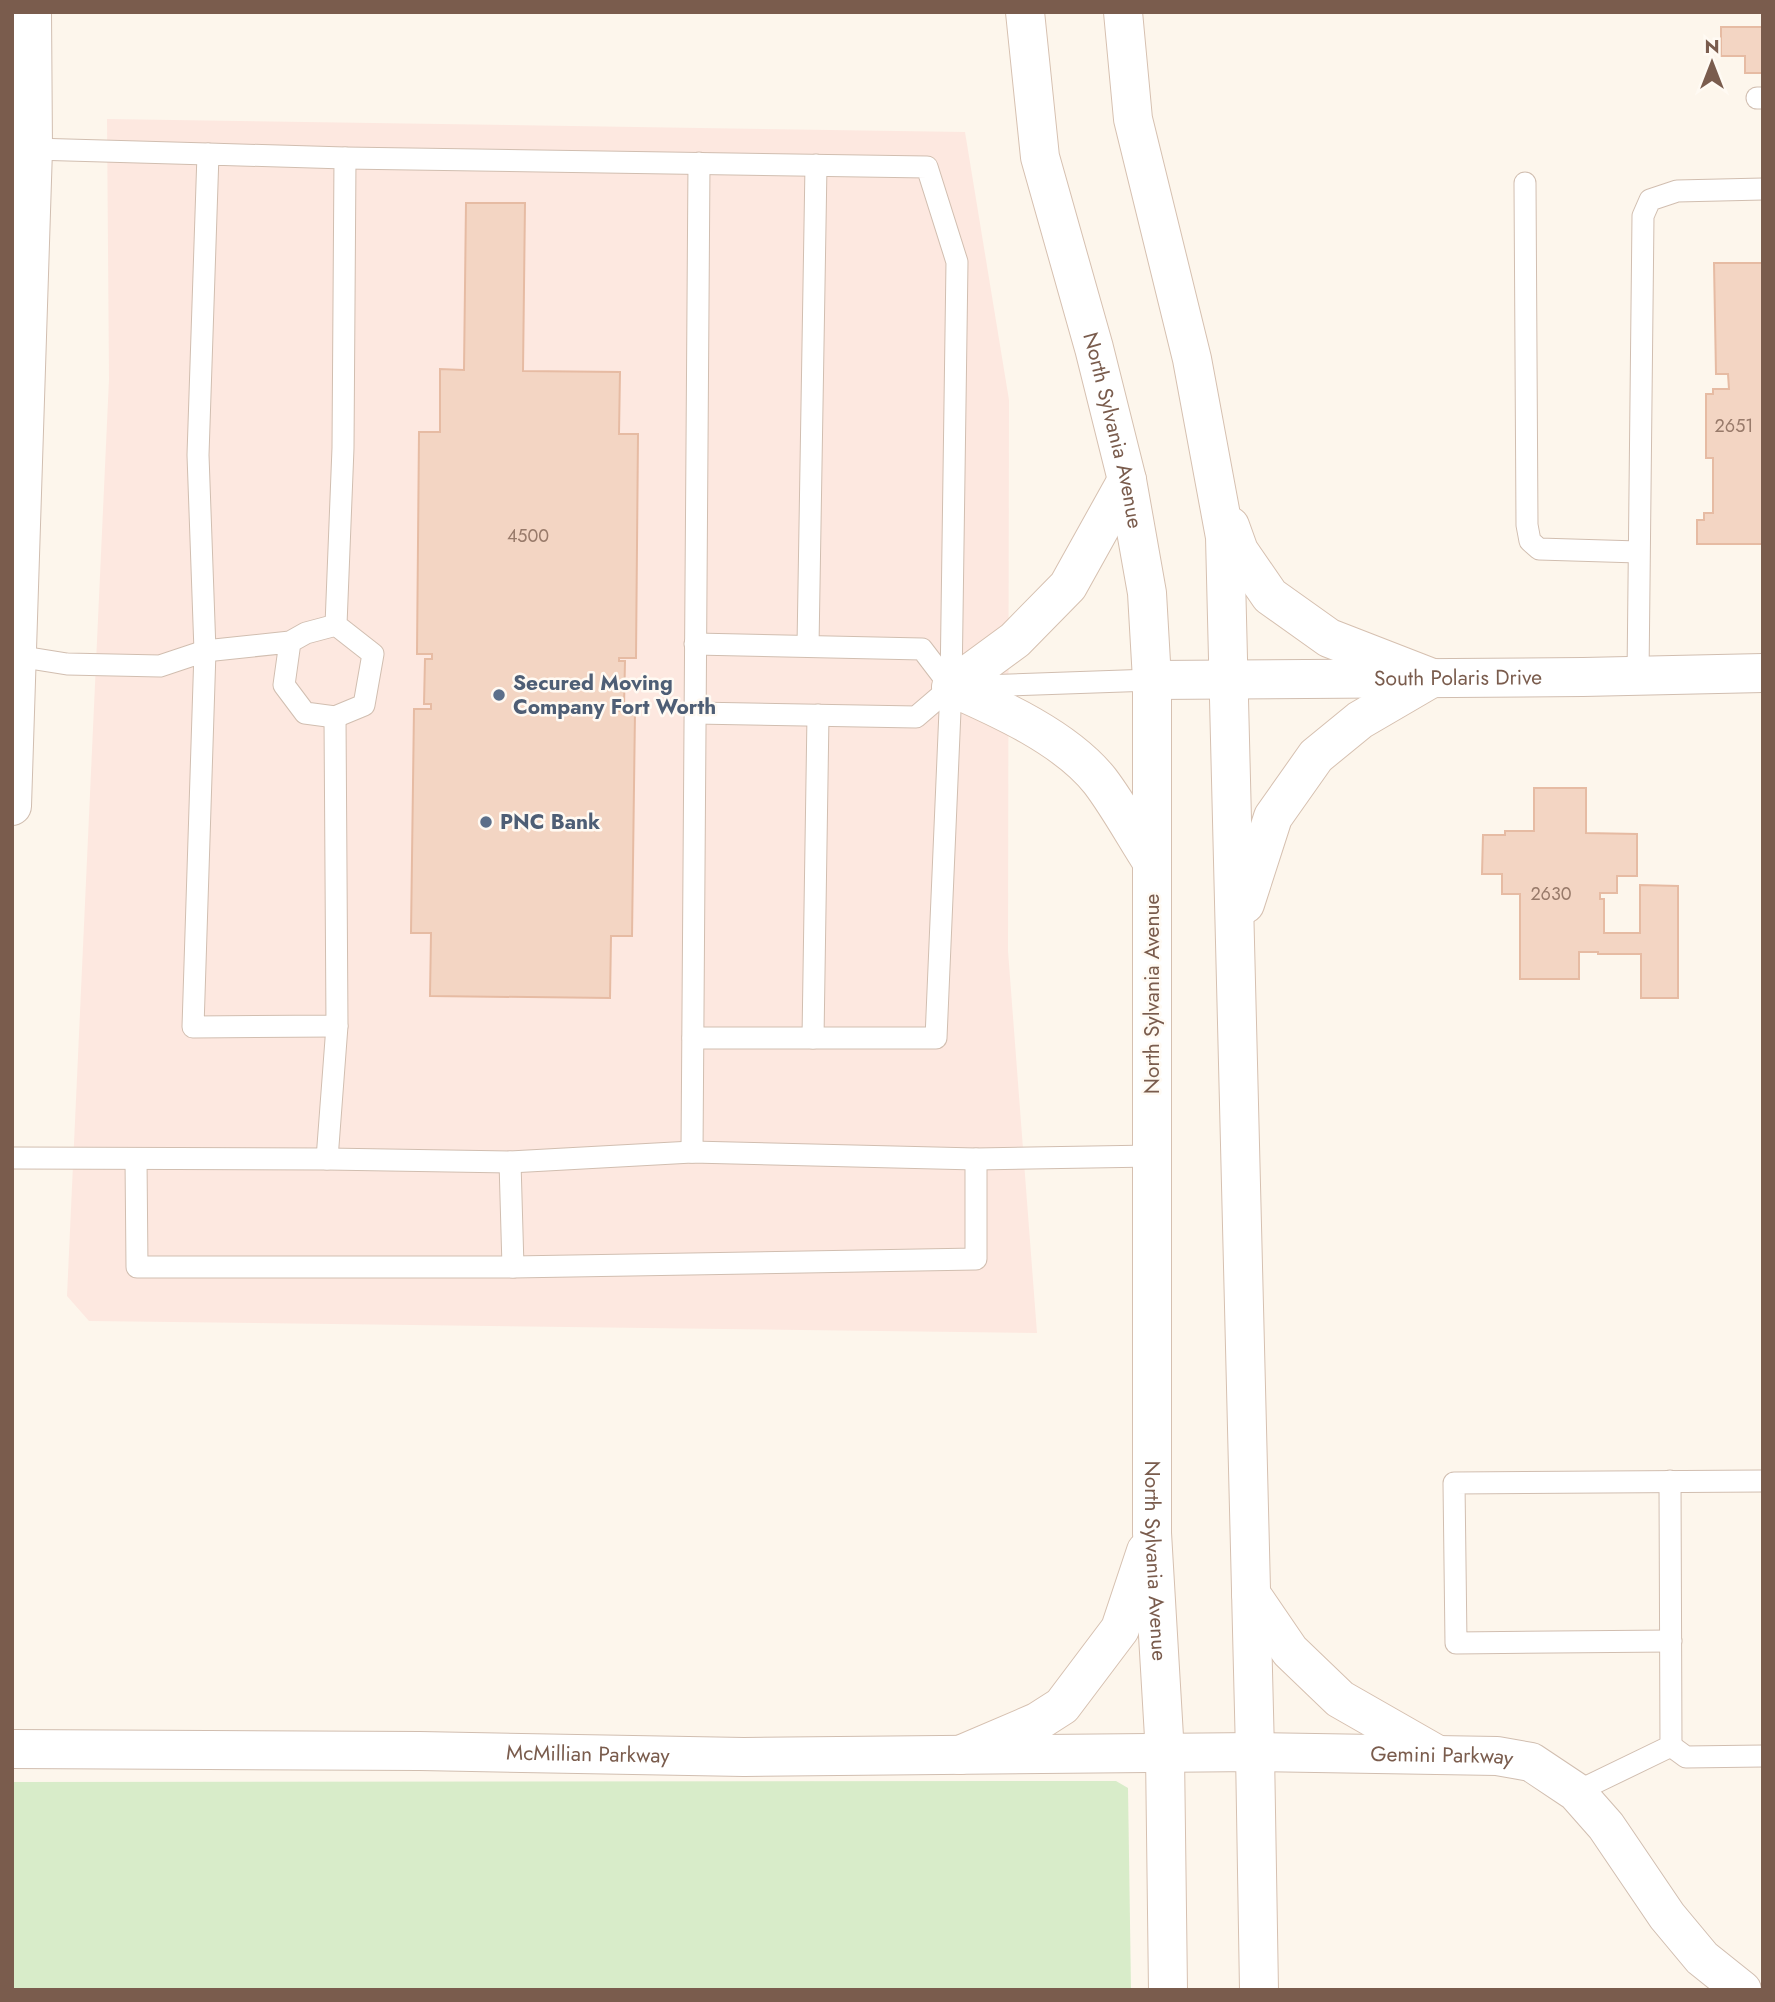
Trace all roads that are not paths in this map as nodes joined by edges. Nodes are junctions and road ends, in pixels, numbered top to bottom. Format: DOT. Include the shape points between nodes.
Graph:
graph roads {
  1 [pos="32,12"];
  2 [pos="1026,12"];
  3 [pos="1123,12"];
  4 [pos="33,149"];
  5 [pos="208,154"];
  6 [pos="345,158"];
  7 [pos="699,163"];
  8 [pos="816,165"];
  9 [pos="1525,183"];
  10 [pos="1763,189"];
  11 [pos="1127,480"];
  12 [pos="1215,484"];
  13 [pos="1639,552"];
  14 [pos="336,625"];
  15 [pos="290,642"];
  16 [pos="695,644"];
  17 [pos="808,646"];
  18 [pos="205,651"];
  19 [pos="15,656"];
  20 [pos="1763,673"];
  21 [pos="1638,676"];
  22 [pos="1432,678"];
  23 [pos="1229,679"];
  24 [pos="1152,680"];
  25 [pos="951,687"];
  26 [pos="695,713"];
  27 [pos="818,715"];
  28 [pos="335,717"];
  29 [pos="12,806"];
  30 [pos="1152,862"];
  31 [pos="1236,933"];
  32 [pos="337,1026"];
  33 [pos="693,1038"];
  34 [pos="813,1038"];
  35 [pos="692,1152"];
  36 [pos="1152,1156"];
  37 [pos="12,1158"];
  38 [pos="136,1159"];
  39 [pos="327,1159"];
  40 [pos="976,1159"];
  41 [pos="510,1162"];
  42 [pos="513,1267"];
  43 [pos="1763,1480"];
  44 [pos="1670,1481"];
  45 [pos="1152,1532"];
  46 [pos="1251,1594"];
  47 [pos="1671,1641"];
  48 [pos="1671,1746"];
  49 [pos="12,1749"];
  50 [pos="1255,1752"];
  51 [pos="1165,1754"];
  52 [pos="960,1755"];
  53 [pos="1438,1755"];
  54 [pos="1763,1756"];
  55 [pos="1576,1792"];
  56 [pos="1168,1990"];
  57 [pos="1259,1990"];
  58 [pos="1742,1990"];
  1 -- 4 [label="main road"];
  2 -- 11 [label="main road, North Sylvania Avenue" via="1040,157"];
  3 -- 12 [label="main road" via="1133,119 1192,359"];
  4 -- 5 [label="lane"];
  4 -- 19 [label="main road"];
  5 -- 6 [label="lane"];
  5 -- 18 [label="lane" via="198,455"];
  6 -- 7 [label="lane"];
  6 -- 14 [label="lane" via="343,448"];
  7 -- 8 [label="lane"];
  7 -- 16 [label="lane"];
  8 -- 17 [label="lane"];
  8 -- 25 [label="lane" via="927,167 957,262"];
  9 -- 13 [label="lane" via="1530,541 1539,549"];
  10 -- 13 [label="lane" via="1677,191 1650,200 1643,216"];
  11 -- 24 [label="main road, North Sylvania Avenue" via="1147,593"];
  11 -- 25 [label="main road" via="1068,586 1015,640"];
  12 -- 22 [label="main road" via="1239,551 1270,596 1329,638"];
  12 -- 23 [label="main road" via="1225,537"];
  13 -- 21 [label="lane"];
  14 -- 15 [label="lane"];
  14 -- 28 [label="lane" via="373,654 364,705"];
  15 -- 18 [label="lane"];
  15 -- 28 [label="lane" via="284,685 305,713"];
  16 -- 17 [label="lane"];
  16 -- 26 [label="lane"];
  17 -- 25 [label="lane" via="922,649"];
  18 -- 19 [label="lane" via="160,666 67,664"];
  18 -- 32 [label="lane" via="193,1027"];
  19 -- 29 [label="main road"];
  20 -- 21 [label="main road, South Polaris Drive"];
  21 -- 22 [label="main road, South Polaris Drive"];
  22 -- 23 [label="main road, South Polaris Drive"];
  22 -- 31 [label="main road" via="1360,720 1317,756 1273,817"];
  23 -- 24 [label="main road, South Polaris Drive"];
  23 -- 31 [label="main road"];
  24 -- 25 [label="lane"];
  24 -- 30 [label="main road, North Sylvania Avenue"];
  25 -- 27 [label="lane" via="916,717"];
  25 -- 30 [label="main road" via="997,707 1059,744 1099,780"];
  25 -- 34 [label="lane" via="936,1038"];
  26 -- 27 [label="lane"];
  26 -- 33 [label="lane"];
  27 -- 34 [label="lane"];
  28 -- 32 [label="lane"];
  30 -- 36 [label="main road, North Sylvania Avenue"];
  31 -- 46 [label="main road"];
  32 -- 39 [label="lane"];
  33 -- 34 [label="lane"];
  33 -- 35 [label="lane"];
  35 -- 40 [label="lane"];
  35 -- 41 [label="lane"];
  36 -- 40 [label="lane"];
  36 -- 45 [label="main road, North Sylvania Avenue"];
  37 -- 38 [label="lane"];
  38 -- 39 [label="lane"];
  38 -- 42 [label="lane" via="137,1267"];
  39 -- 41 [label="lane"];
  40 -- 42 [label="lane" via="976,1259"];
  41 -- 42 [label="lane"];
  43 -- 44 [label="lane"];
  44 -- 47 [label="lane"];
  44 -- 47 [label="lane" via="1454,1483 1456,1643"];
  45 -- 51 [label="main road, North Sylvania Avenue"];
  45 -- 52 [label="main road" via="1120,1629 1062,1706 1037,1722"];
  46 -- 50 [label="main road"];
  46 -- 53 [label="main road" via="1290,1651 1340,1699"];
  47 -- 48 [label="lane"];
  48 -- 54 [label="lane" via="1686,1757"];
  48 -- 55 [label="lane"];
  49 -- 52 [label="main road, McMillian Parkway"];
  50 -- 51 [label="main road, Gemini Parkway"];
  50 -- 53 [label="main road, Gemini Parkway"];
  50 -- 57 [label="main road"];
  51 -- 52 [label="main road, McMillian Parkway"];
  51 -- 56 [label="main road, North Sylvania Avenue"];
  53 -- 55 [label="main road, Gemini Parkway" via="1531,1762"];
  55 -- 58 [label="main road, Gemini Parkway" via="1702,1958"];
}
